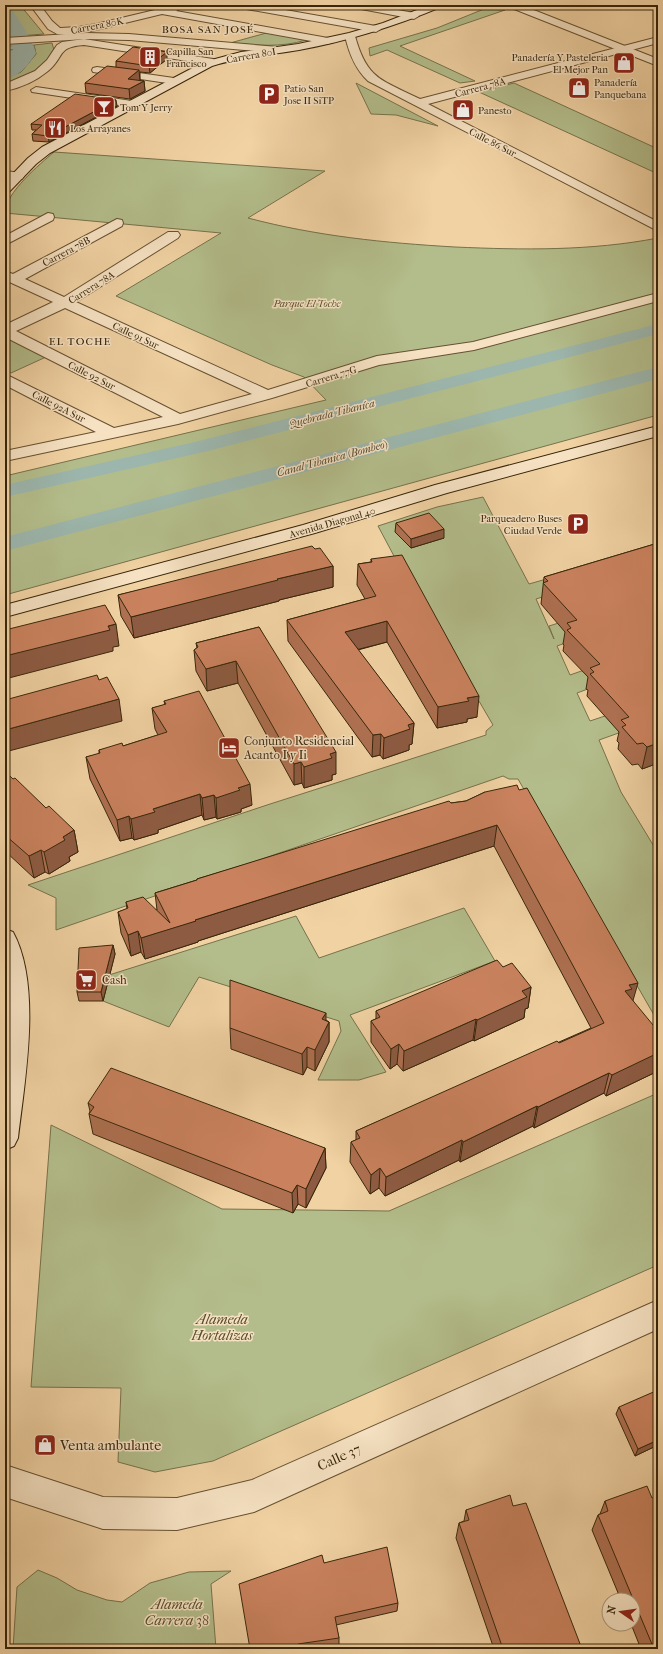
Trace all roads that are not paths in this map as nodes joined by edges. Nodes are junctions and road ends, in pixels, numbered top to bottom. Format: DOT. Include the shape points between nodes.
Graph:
graph roads {
  1 [pos="34,5"];
  2 [pos="186,5"];
  3 [pos="241,5"];
  4 [pos="356,5"];
  5 [pos="438,5"];
  6 [pos="512,5"];
  7 [pos="161,11"];
  8 [pos="414,16"];
  9 [pos="97,26"];
  10 [pos="376,29"];
  11 [pos="57,34"];
  12 [pos="350,36"];
  13 [pos="129,37"];
  14 [pos="658,40"];
  15 [pos="328,41"];
  16 [pos="5,42"];
  17 [pos="278,50"];
  18 [pos="622,50"];
  19 [pos="213,62"];
  20 [pos="658,64"];
  21 [pos="97,70"];
  22 [pos="174,81"];
  23 [pos="5,88"];
  24 [pos="36,90"];
  25 [pos="418,103"];
  26 [pos="132,104"];
  27 [pos="9,181"];
  28 [pos="48,217"];
  29 [pos="117,223"];
  30 [pos="658,227"];
  31 [pos="173,235"];
  32 [pos="5,241"];
  33 [pos="10,277"];
  34 [pos="658,297"];
  35 [pos="66,302"];
  36 [pos="5,331"];
  37 [pos="5,379"];
  38 [pos="267,395"];
  39 [pos="178,419"];
  40 [pos="658,431"];
  41 [pos="112,434"];
  42 [pos="5,456"];
  43 [pos="5,611"];
  44 [pos="5,938"];
  45 [pos="5,1138"];
  46 [pos="658,1314"];
  47 [pos="5,1481"];
  1 -- 11 [label="street"];
  2 -- 7 [label="street, Carrera 80K"];
  3 -- 10 [label="street"];
  4 -- 8 [label="street"];
  5 -- 8 [label="street, Carrera 80I"];
  6 -- 18 [label="street"];
  7 -- 9 [label="street, Carrera 80K"];
  7 -- 15 [label="street"];
  8 -- 10 [label="street, Carrera 80I"];
  9 -- 11 [label="street, Carrera 80K"];
  9 -- 13 [label="street"];
  10 -- 12 [label="street, Carrera 80I"];
  11 -- 13 [label="street"];
  11 -- 16 [label="street"];
  12 -- 15 [label="street, Carrera 80I"];
  12 -- 25 [label="street, Calle 86 Sur" via="357,58 366,74"];
  13 -- 17 [label="street"];
  14 -- 18 [label="street, Carrera 78A"];
  15 -- 17 [label="street, Carrera 80I"];
  17 -- 19 [label="street, Carrera 80I"];
  18 -- 20 [label="street"];
  18 -- 25 [label="street, Carrera 78A"];
  19 -- 22 [label="street, Carrera 80I"];
  19 -- 23 [label="street, Carrera 80K" via="71,42 62,45 48,66 39,74"];
  21 -- 22 [label="street"];
  22 -- 26 [label="street, Carrera 80I"];
  24 -- 26 [label="street"];
  25 -- 30 [label="street, Calle 86 Sur"];
  26 -- 27 [label="street, Carrera 80I" via="54,145"];
  28 -- 32 [label="street"];
  29 -- 33 [label="street, Carrera 78B"];
  31 -- 35 [label="street, Carrera 78A"];
  33 -- 35 [label="street, Calle 91 Sur"];
  34 -- 38 [label="street, Carrera 77G" via="474,346 377,361"];
  35 -- 36 [label="street, Carrera 78A"];
  35 -- 38 [label="street, Calle 91 Sur"];
  36 -- 39 [label="street, Calle 92 Sur"];
  37 -- 41 [label="street, Calle 92A Sur"];
  38 -- 39 [label="street, Carrera 77G"];
  39 -- 41 [label="street, Carrera 77G"];
  40 -- 43 [label="street, Avenida Diagonal 40"];
  41 -- 42 [label="street, Carrera 77G"];
  44 -- 45 [label="street" via="13,975 17,1019"];
  46 -- 47 [label="street, Calle 37" via="254,1496 212,1507 177,1514 103,1513"];
}
